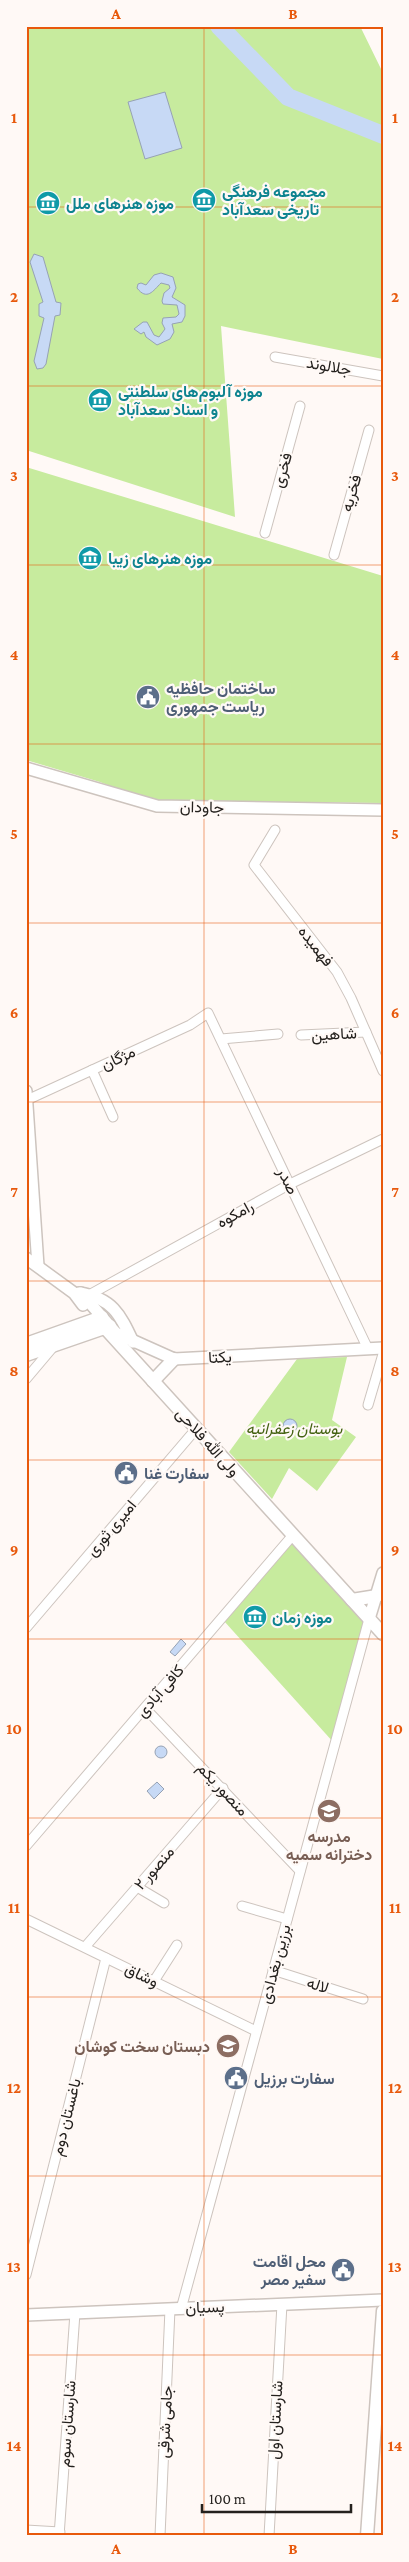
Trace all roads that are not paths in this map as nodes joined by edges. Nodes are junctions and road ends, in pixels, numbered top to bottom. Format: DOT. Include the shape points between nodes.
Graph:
graph roads {
  1 [pos="275,357"];
  2 [pos="383,376"];
  3 [pos="300,406"];
  4 [pos="369,430"];
  5 [pos="265,533"];
  6 [pos="334,555"];
  7 [pos="26,768"];
  8 [pos="383,810"];
  9 [pos="275,830"];
  10 [pos="208,1013"];
  11 [pos="366,1032"];
  12 [pos="278,1034"];
  13 [pos="301,1036"];
  14 [pos="220,1039"];
  15 [pos="92,1070"];
  16 [pos="383,1071"];
  17 [pos="26,1090"];
  18 [pos="27,1100"];
  19 [pos="113,1117"];
  20 [pos="383,1139"];
  21 [pos="290,1184"];
  22 [pos="26,1258"];
  23 [pos="38,1266"];
  24 [pos="82,1294"];
  25 [pos="103,1322"];
  26 [pos="133,1342"];
  27 [pos="26,1344"];
  28 [pos="55,1345"];
  29 [pos="368,1348"];
  30 [pos="383,1348"];
  31 [pos="383,1354"];
  32 [pos="26,1355"];
  33 [pos="174,1359"];
  34 [pos="26,1379"];
  35 [pos="153,1381"];
  36 [pos="368,1405"];
  37 [pos="196,1429"];
  38 [pos="293,1535"];
  39 [pos="383,1573"];
  40 [pos="377,1596"];
  41 [pos="352,1600"];
  42 [pos="369,1619"];
  43 [pos="26,1628"];
  44 [pos="383,1634"];
  45 [pos="145,1708"];
  46 [pos="223,1788"];
  47 [pos="26,1846"];
  48 [pos="300,1871"];
  49 [pos="137,1887"];
  50 [pos="164,1903"];
  51 [pos="242,1906"];
  52 [pos="26,1919"];
  53 [pos="287,1919"];
  54 [pos="177,1945"];
  55 [pos="85,1948"];
  56 [pos="106,1958"];
  57 [pos="273,1970"];
  58 [pos="154,1981"];
  59 [pos="362,1999"];
  60 [pos="256,2031"];
  61 [pos="26,2275"];
  62 [pos="383,2300"];
  63 [pos="282,2304"];
  64 [pos="175,2309"];
  65 [pos="383,2311"];
  66 [pos="75,2313"];
  67 [pos="26,2315"];
  68 [pos="379,2403"];
  69 [pos="383,2421"];
  70 [pos="26,2530"];
  71 [pos="60,2534"];
  72 [pos="160,2536"];
  73 [pos="269,2536"];
  74 [pos="367,2536"];
  75 [pos="375,2536"];
  1 -- 2 [label="street, جلالوند"];
  3 -- 5 [label="street, فخری"];
  4 -- 6 [label="street, فخریه"];
  7 -- 8 [label="street, جاودان" via="157,806"];
  9 -- 11 [label="street, فهمیده" via="254,865 337,972"];
  10 -- 14 [label="street, صدر"];
  10 -- 15 [label="street, مژگان" via="190,1025"];
  11 -- 13 [label="street, شاهین"];
  11 -- 16 [label="street, فهمیده"];
  12 -- 14 [label="street"];
  14 -- 21 [label="street, صدر"];
  15 -- 18 [label="street, مژگان"];
  15 -- 19 [label="street"];
  17 -- 18 [label="street"];
  18 -- 23 [label="street"];
  20 -- 21 [label="street, رامکوه"];
  21 -- 24 [label="street, رامکوه"];
  21 -- 29 [label="street, صدر"];
  22 -- 23 [label="street"];
  23 -- 24 [label="street"];
  24 -- 25 [label="street, یکتا"];
  24 -- 26 [label="street" via="104,1299 121,1316"];
  25 -- 26 [label="street, یکتا"];
  25 -- 27 [label="main road"];
  25 -- 28 [label="main road"];
  25 -- 35 [label="main road, ولی‌ الله فلاحی"];
  26 -- 33 [label="street, یکتا"];
  28 -- 32 [label="main road"];
  28 -- 34 [label="street"];
  29 -- 30 [label="street, یکتا"];
  29 -- 33 [label="street, یکتا"];
  31 -- 36 [label="street"];
  33 -- 35 [label="main road"];
  35 -- 37 [label="main road, ولی‌ الله فلاحی"];
  37 -- 38 [label="main road, ولی‌ الله فلاحی"];
  37 -- 43 [label="street, امیری ثوری"];
  38 -- 41 [label="main road, ولی‌ الله فلاحی"];
  38 -- 45 [label="street, کافی آبادی"];
  39 -- 40 [label="street"];
  40 -- 41 [label="main road"];
  40 -- 42 [label="street"];
  41 -- 42 [label="main road, ولی‌ الله فلاحی"];
  42 -- 44 [label="main road, ولی‌ الله فلاحی"];
  42 -- 48 [label="street, برزین بغدادی"];
  45 -- 46 [label="street, منصور یکم"];
  45 -- 47 [label="street, کافی آبادی"];
  46 -- 48 [label="street, منصور یکم"];
  46 -- 49 [label="street, منصور ۲"];
  48 -- 53 [label="street, برزین بغدادی"];
  49 -- 50 [label="street"];
  49 -- 55 [label="street, منصور ۲"];
  51 -- 53 [label="street"];
  52 -- 55 [label="street, وشاق"];
  53 -- 57 [label="street, برزین بغدادی"];
  54 -- 58 [label="street"];
  55 -- 56 [label="street, وشاق"];
  56 -- 58 [label="street, وشاق"];
  56 -- 61 [label="street, باغستان دوم"];
  57 -- 59 [label="street, لاله"];
  57 -- 60 [label="street, برزین بغدادی"];
  58 -- 60 [label="street, وشاق"];
  60 -- 64 [label="street, برزین بغدادی"];
  62 -- 63 [label="street, پسیان"];
  63 -- 64 [label="street, پسیان"];
  63 -- 73 [label="street, شارستان اول"];
  64 -- 66 [label="street, پسیان"];
  64 -- 72 [label="street, جامی شرقی"];
  65 -- 68 [label="main road"];
  66 -- 67 [label="street, پسیان"];
  66 -- 71 [label="street, شارستان سوم"];
  68 -- 74 [label="main road"];
  69 -- 75 [label="main road"];
  70 -- 71 [label="street"];
}
